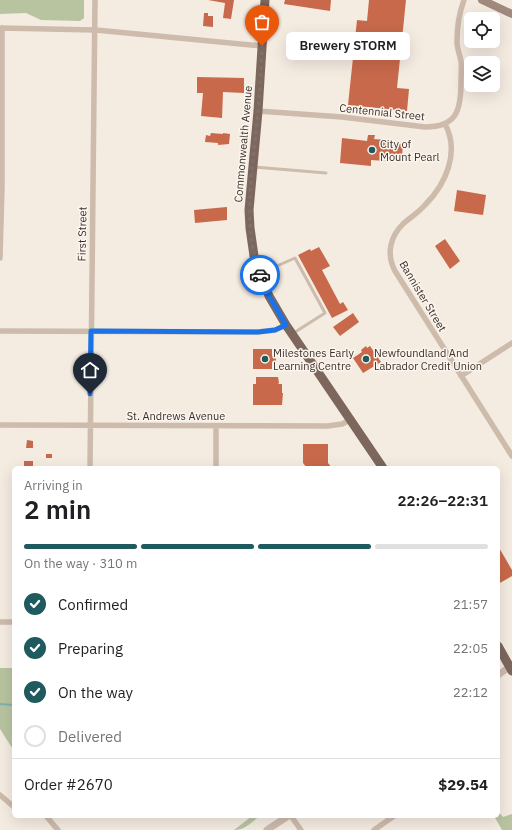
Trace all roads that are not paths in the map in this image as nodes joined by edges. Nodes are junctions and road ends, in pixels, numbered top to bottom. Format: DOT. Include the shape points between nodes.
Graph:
graph roads {
  1 [pos="95,0"];
  2 [pos="265,0"];
  3 [pos="464,0"];
  4 [pos="482,0"];
  5 [pos="512,14"];
  6 [pos="1,28"];
  7 [pos="96,30"];
  8 [pos="262,46"];
  9 [pos="258,111"];
  10 [pos="445,124"];
  11 [pos="253,167"];
  12 [pos="326,173"];
  13 [pos="0,258"];
  14 [pos="260,273"];
  15 [pos="286,325"];
  16 [pos="0,331"];
  17 [pos="91,331"];
  18 [pos="292,334"];
  19 [pos="512,343"];
  20 [pos="461,376"];
  21 [pos="350,420"];
  22 [pos="0,426"];
  23 [pos="90,426"];
  24 [pos="216,426"];
  25 [pos="511,452"];
  26 [pos="90,466"];
  27 [pos="216,466"];
  28 [pos="381,466"];
  29 [pos="0,622"];
  30 [pos="12,622"];
  31 [pos="500,649"];
  32 [pos="511,668"];
  33 [pos="500,674"];
  34 [pos="0,795"];
  35 [pos="12,805"];
  36 [pos="48,818"];
  37 [pos="285,818"];
  38 [pos="292,818"];
  39 [pos="391,818"];
  40 [pos="58,830"];
  41 [pos="267,830"];
  42 [pos="301,830"];
  43 [pos="374,830"];
  1 -- 7 [label="street, First Street"];
  2 -- 8 [label="main road, Commonwealth Avenue"];
  3 -- 10 [label="street" via="457,44 461,61 460,104 454,116"];
  4 -- 5 [label="main road"];
  6 -- 7 [label="street"];
  6 -- 13 [label="street"];
  7 -- 8 [label="street"];
  7 -- 17 [label="street, First Street"];
  8 -- 9 [label="main road, Commonwealth Avenue"];
  9 -- 10 [label="street, Centennial Street" via="342,117 425,127"];
  9 -- 11 [label="main road, Commonwealth Avenue"];
  10 -- 20 [label="street, Bannister Street" via="451,145 450,162 444,180 426,205 402,224 391,241 390,254 395,271"];
  11 -- 12 [label="lane"];
  11 -- 14 [label="main road, Commonwealth Avenue" via="250,228 254,256"];
  14 -- 15 [label="main road, Commonwealth Avenue" via="269,296"];
  14 -- 18 [label="lane" via="295,258 325,313"];
  15 -- 17 [label="street" via="275,330 258,332"];
  15 -- 18 [label="main road, Commonwealth Avenue"];
  16 -- 17 [label="street"];
  17 -- 23 [label="street, First Street"];
  18 -- 21 [label="main road, Commonwealth Avenue"];
  19 -- 20 [label="street"];
  20 -- 25 [label="street, Bannister Street"];
  21 -- 24 [label="street, St. Andrews Avenue" via="328,426"];
  21 -- 28 [label="main road, Commonwealth Avenue"];
  22 -- 23 [label="street, St. Andrews Avenue"];
  23 -- 24 [label="street, St. Andrews Avenue"];
  23 -- 26 [label="street, First Street"];
  24 -- 27 [label="street"];
  29 -- 30 [label="street"];
  31 -- 32 [label="main road"];
  32 -- 33 [label="street"];
  34 -- 35 [label="street"];
  36 -- 40 [label="street"];
  37 -- 41 [label="street"];
  38 -- 42 [label="street"];
  39 -- 43 [label="street"];
}
